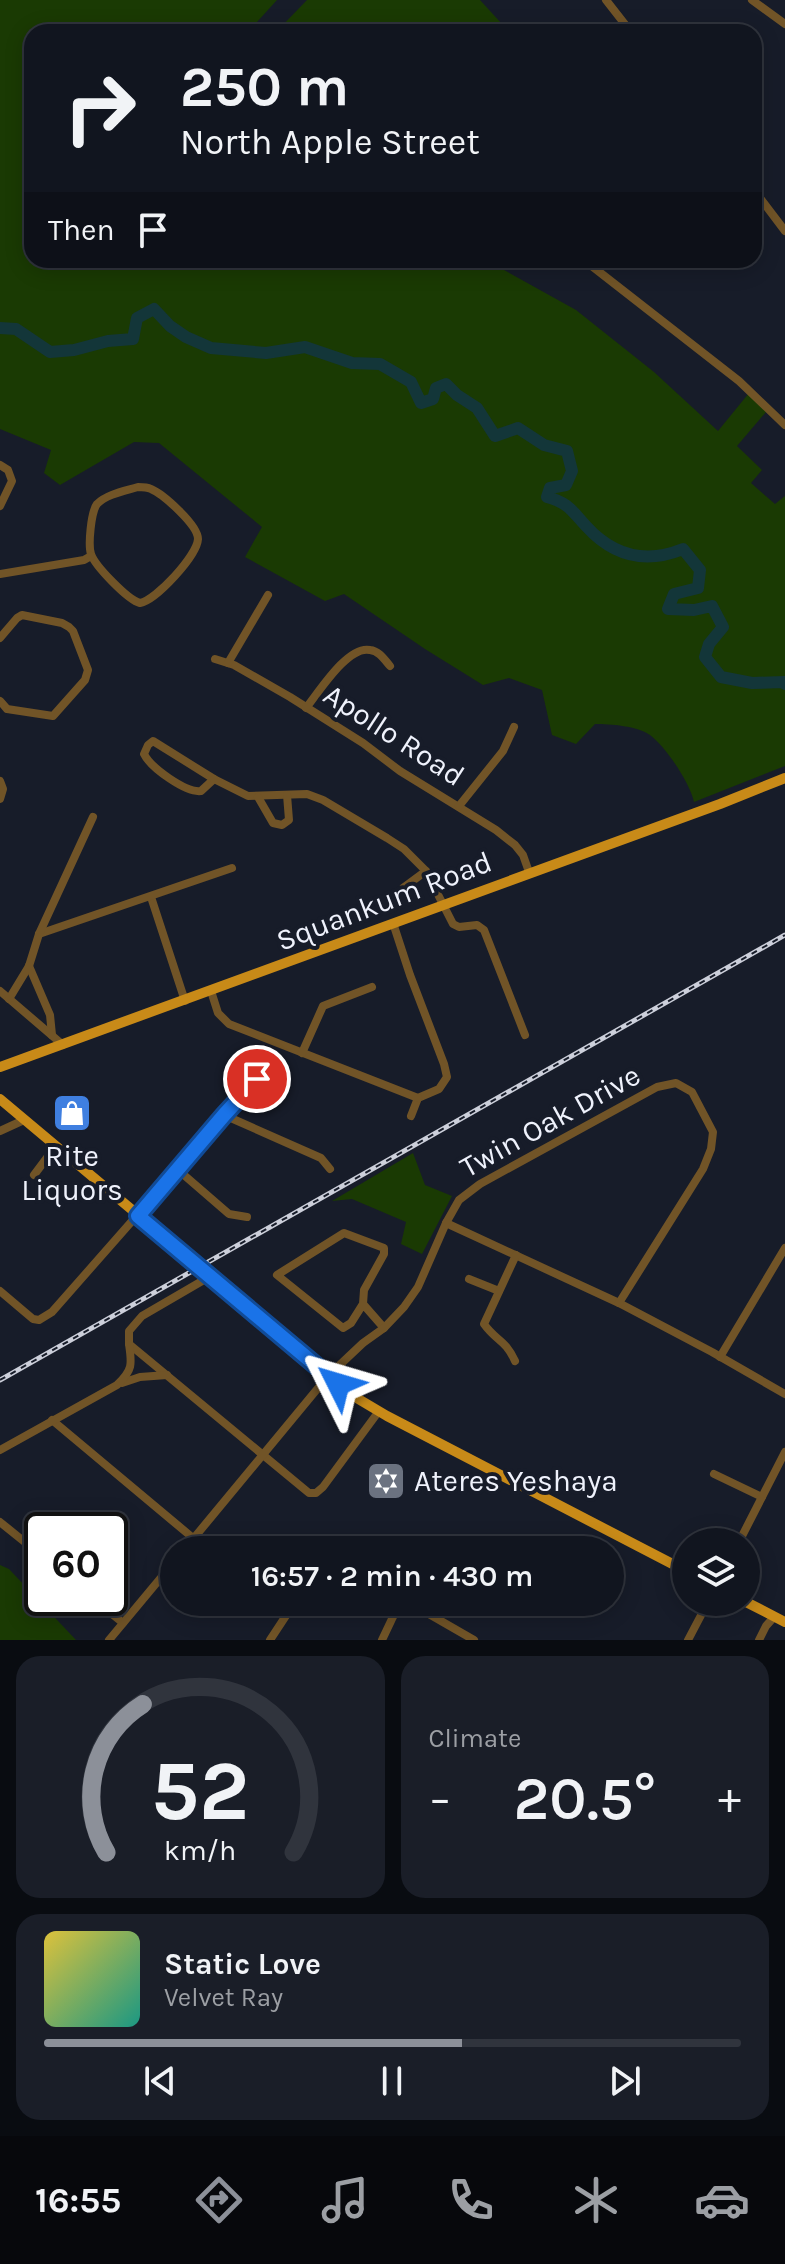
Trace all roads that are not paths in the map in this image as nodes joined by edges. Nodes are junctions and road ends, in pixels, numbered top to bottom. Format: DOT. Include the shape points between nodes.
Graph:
graph roads {
  1 [pos="606,0"];
  2 [pos="752,0"];
  3 [pos="625,24"];
  4 [pos="785,24"];
  5 [pos="762,201"];
  6 [pos="785,231"];
  7 [pos="594,268"];
  8 [pos="785,425"];
  9 [pos="0,465"];
  10 [pos="0,506"];
  11 [pos="91,556"];
  12 [pos="0,574"];
  13 [pos="268,595"];
  14 [pos="0,638"];
  15 [pos="215,659"];
  16 [pos="228,663"];
  17 [pos="390,666"];
  18 [pos="0,701"];
  19 [pos="306,708"];
  20 [pos="514,727"];
  21 [pos="785,778"];
  22 [pos="214,779"];
  23 [pos="0,781"];
  24 [pos="287,795"];
  25 [pos="258,797"];
  26 [pos="0,799"];
  27 [pos="459,806"];
  28 [pos="93,817"];
  29 [pos="232,868"];
  30 [pos="426,871"];
  31 [pos="529,872"];
  32 [pos="151,897"];
  33 [pos="443,904"];
  34 [pos="389,907"];
  35 [pos="393,923"];
  36 [pos="39,934"];
  37 [pos="29,966"];
  38 [pos="372,987"];
  39 [pos="0,991"];
  40 [pos="211,991"];
  41 [pos="9,999"];
  42 [pos="185,1001"];
  43 [pos="52,1035"];
  44 [pos="525,1035"];
  45 [pos="63,1045"];
  46 [pos="302,1053"];
  47 [pos="12,1063"];
  48 [pos="0,1067"];
  49 [pos="0,1077"];
  50 [pos="257,1079"];
  51 [pos="0,1091"];
  52 [pos="418,1098"];
  53 [pos="4,1103"];
  54 [pos="224,1115"];
  55 [pos="411,1116"];
  56 [pos="24,1120"];
  57 [pos="0,1131"];
  58 [pos="55,1147"];
  59 [pos="177,1169"];
  60 [pos="330,1169"];
  61 [pos="34,1175"];
  62 [pos="138,1216"];
  63 [pos="247,1217"];
  64 [pos="446,1223"];
  65 [pos="785,1248"];
  66 [pos="516,1255"];
  67 [pos="209,1277"];
  68 [pos="469,1279"];
  69 [pos="0,1291"];
  70 [pos="499,1291"];
  71 [pos="619,1303"];
  72 [pos="363,1304"];
  73 [pos="384,1328"];
  74 [pos="129,1344"];
  75 [pos="720,1357"];
  76 [pos="515,1361"];
  77 [pos="167,1375"];
  78 [pos="328,1376"];
  79 [pos="117,1385"];
  80 [pos="785,1394"];
  81 [pos="379,1411"];
  82 [pos="52,1420"];
  83 [pos="0,1450"];
  84 [pos="785,1452"];
  85 [pos="263,1455"];
  86 [pos="714,1474"];
  87 [pos="762,1497"];
  88 [pos="0,1522"];
  89 [pos="746,1528"];
  90 [pos="191,1536"];
  91 [pos="195,1536"];
  92 [pos="24,1541"];
  93 [pos="672,1564"];
  94 [pos="160,1579"];
  95 [pos="114,1616"];
  96 [pos="286,1616"];
  97 [pos="393,1616"];
  98 [pos="432,1616"];
  99 [pos="701,1616"];
  100 [pos="776,1617"];
  101 [pos="123,1623"];
  102 [pos="109,1640"];
  103 [pos="270,1640"];
  104 [pos="382,1640"];
  105 [pos="474,1640"];
  106 [pos="688,1640"];
  107 [pos="759,1640"];
  1 -- 3 [label="street"];
  2 -- 4 [label="street"];
  5 -- 6 [label="street"];
  7 -- 8 [label="street" via="739,381"];
  9 -- 10 [label="street" via="12,481"];
  11 -- 11 [label="street" via="132,601 144,603 188,560 198,535 168,501 138,487 111,496 94,510"];
  11 -- 12 [label="street"];
  13 -- 16 [label="street"];
  14 -- 18 [label="street" via="22,615 65,624 73,631 88,670 53,716 7,709"];
  15 -- 16 [label="street, Apollo Road"];
  16 -- 19 [label="street, Apollo Road"];
  17 -- 19 [label="street" via="380,654 360,650"];
  19 -- 27 [label="street, Apollo Road"];
  20 -- 27 [label="street" via="503,751"];
  21 -- 31 [label="main road, Squankum Road"];
  22 -- 22 [label="street" via="153,741 144,754 153,766 192,791 201,791"];
  22 -- 25 [label="street"];
  23 -- 26 [label="street"];
  24 -- 25 [label="street"];
  24 -- 25 [label="street" via="290,816 282,825 273,823"];
  24 -- 30 [label="street" via="323,800 404,849"];
  27 -- 31 [label="street, Apollo Road" via="515,845"];
  28 -- 36 [label="street"];
  29 -- 32 [label="street"];
  30 -- 33 [label="street"];
  30 -- 34 [label="street"];
  31 -- 33 [label="main road, Squankum Road"];
  32 -- 36 [label="street"];
  32 -- 42 [label="street"];
  33 -- 35 [label="main road, Squankum Road"];
  33 -- 44 [label="street" via="456,926 484,930"];
  35 -- 40 [label="main road, Squankum Road"];
  35 -- 52 [label="street" via="447,1077 439,1089"];
  36 -- 37 [label="street"];
  37 -- 41 [label="street"];
  37 -- 43 [label="street" via="50,1015"];
  38 -- 46 [label="street" via="323,1006"];
  39 -- 41 [label="street"];
  40 -- 42 [label="main road, Squankum Road"];
  40 -- 46 [label="street" via="218,1013 229,1024"];
  41 -- 43 [label="street"];
  42 -- 45 [label="main road, Squankum Road"];
  43 -- 45 [label="street"];
  45 -- 47 [label="main road, Squankum Road"];
  46 -- 52 [label="street"];
  47 -- 48 [label="main road, Squankum Road"];
  47 -- 49 [label="main road"];
  50 -- 54 [label="street"];
  51 -- 53 [label="main road"];
  52 -- 55 [label="street"];
  53 -- 56 [label="main road"];
  54 -- 59 [label="street"];
  54 -- 60 [label="street" via="321,1158"];
  56 -- 57 [label="street"];
  56 -- 58 [label="main road"];
  58 -- 61 [label="street"];
  58 -- 62 [label="main road"];
  59 -- 62 [label="street"];
  59 -- 63 [label="street" via="229,1214"];
  62 -- 67 [label="main road"];
  62 -- 69 [label="street" via="43,1318 27,1315"];
  64 -- 66 [label="street"];
  64 -- 71 [label="street, Twin Oak Drive" via="459,1200 480,1184 657,1087 676,1083 692,1092 713,1132 711,1149"];
  64 -- 73 [label="street, Twin Oak Drive" via="418,1287"];
  65 -- 75 [label="street"];
  66 -- 70 [label="street"];
  66 -- 71 [label="street"];
  67 -- 74 [label="street" via="142,1316 129,1331"];
  67 -- 78 [label="main road"];
  68 -- 70 [label="street"];
  70 -- 76 [label="street" via="484,1324 508,1346"];
  71 -- 75 [label="street"];
  72 -- 72 [label="street" via="364,1290 384,1254 375,1243 344,1233 277,1275 343,1328"];
  72 -- 73 [label="street"];
  73 -- 78 [label="street, Twin Oak Drive"];
  74 -- 77 [label="street"];
  74 -- 79 [label="street" via="132,1363"];
  75 -- 80 [label="street"];
  77 -- 79 [label="street"];
  77 -- 85 [label="street"];
  78 -- 81 [label="main road"];
  78 -- 85 [label="street, Twin Oak Drive"];
  79 -- 82 [label="street"];
  81 -- 85 [label="street" via="323,1487 312,1494"];
  81 -- 93 [label="main road"];
  82 -- 83 [label="street"];
  82 -- 90 [label="street"];
  84 -- 87 [label="street"];
  85 -- 91 [label="street, Twin Oak Drive"];
  86 -- 87 [label="street"];
  87 -- 89 [label="street"];
  88 -- 92 [label="street"];
  94 -- 101 [label="street"];
  95 -- 101 [label="street"];
  96 -- 103 [label="street"];
  97 -- 104 [label="street"];
  98 -- 105 [label="street"];
  99 -- 106 [label="street"];
  100 -- 107 [label="street"];
  101 -- 102 [label="street"];
}
